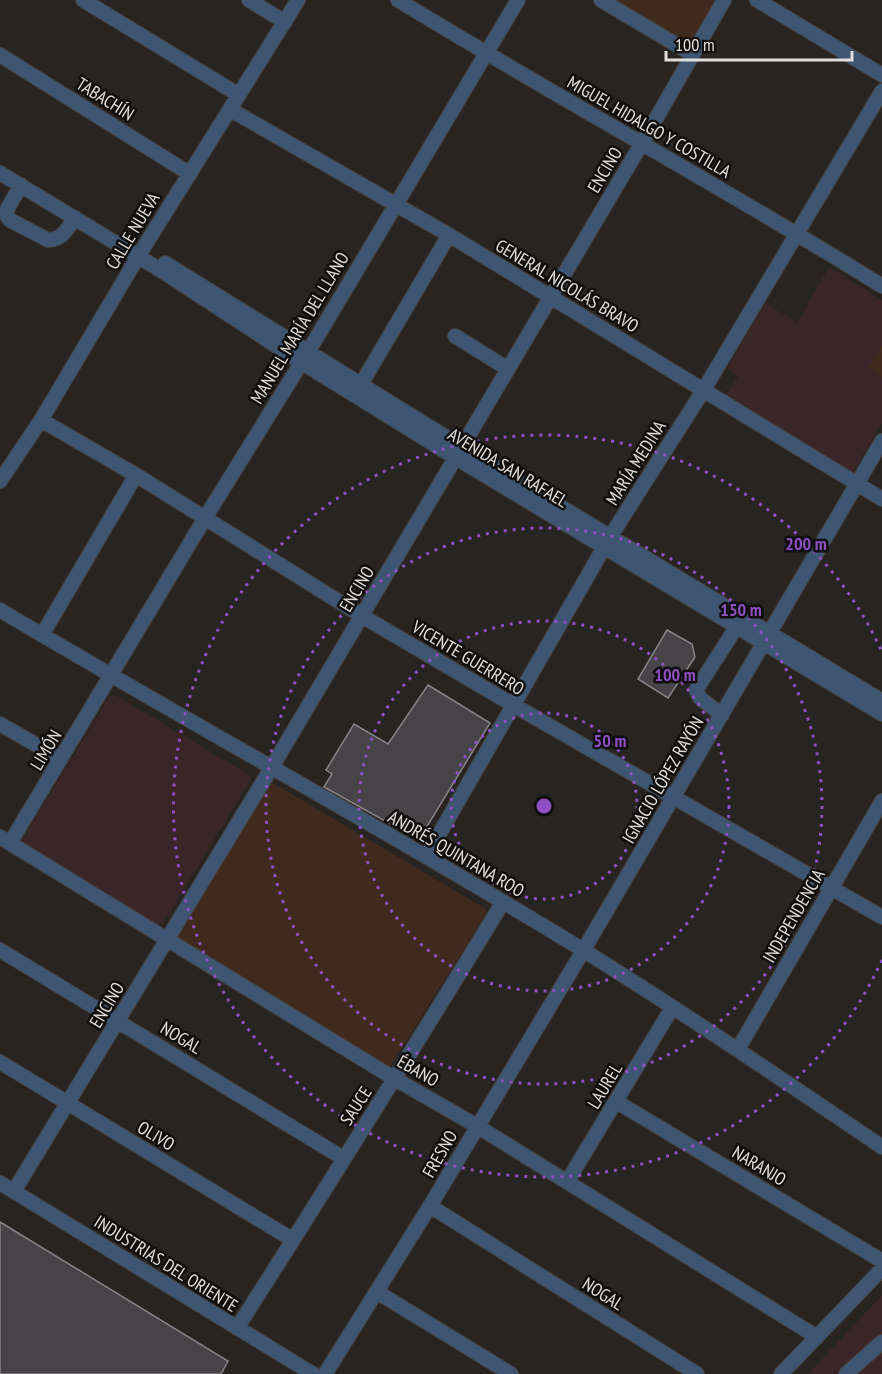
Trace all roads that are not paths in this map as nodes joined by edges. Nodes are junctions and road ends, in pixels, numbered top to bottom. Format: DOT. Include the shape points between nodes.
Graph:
graph roads {
  1 [pos="83,0"];
  2 [pos="249,0"];
  3 [pos="298,0"];
  4 [pos="398,0"];
  5 [pos="518,0"];
  6 [pos="601,0"];
  7 [pos="724,0"];
  8 [pos="758,0"];
  9 [pos="285,22"];
  10 [pos="486,54"];
  11 [pos="692,54"];
  12 [pos="0,55"];
  13 [pos="882,75"];
  14 [pos="882,91"];
  15 [pos="239,95"];
  16 [pos="231,110"];
  17 [pos="642,143"];
  18 [pos="0,173"];
  19 [pos="190,174"];
  20 [pos="21,185"];
  21 [pos="396,204"];
  22 [pos="75,218"];
  23 [pos="797,233"];
  24 [pos="449,235"];
  25 [pos="140,253"];
  26 [pos="882,286"];
  27 [pos="551,297"];
  28 [pos="455,336"];
  29 [pos="305,357"];
  30 [pos="508,369"];
  31 [pos="357,390"];
  32 [pos="703,391"];
  33 [pos="41,420"];
  34 [pos="882,441"];
  35 [pos="459,452"];
  36 [pos="136,475"];
  37 [pos="0,481"];
  38 [pos="856,484"];
  39 [pos="882,499"];
  40 [pos="205,518"];
  41 [pos="608,542"];
  42 [pos="0,610"];
  43 [pos="362,616"];
  44 [pos="740,622"];
  45 [pos="42,635"];
  46 [pos="767,638"];
  47 [pos="112,675"];
  48 [pos="882,701"];
  49 [pos="515,706"];
  50 [pos="882,714"];
  51 [pos="722,715"];
  52 [pos="0,724"];
  53 [pos="61,759"];
  54 [pos="272,767"];
  55 [pos="674,798"];
  56 [pos="882,801"];
  57 [pos="5,840"];
  58 [pos="426,857"];
  59 [pos="831,888"];
  60 [pos="503,902"];
  61 [pos="882,917"];
  62 [pos="168,939"];
  63 [pos="0,950"];
  64 [pos="584,951"];
  65 [pos="672,1008"];
  66 [pos="118,1020"];
  67 [pos="738,1049"];
  68 [pos="0,1062"];
  69 [pos="395,1079"];
  70 [pos="617,1102"];
  71 [pos="68,1104"];
  72 [pos="477,1126"];
  73 [pos="882,1147"];
  74 [pos="343,1158"];
  75 [pos="567,1182"];
  76 [pos="0,1183"];
  77 [pos="14,1191"];
  78 [pos="430,1206"];
  79 [pos="293,1240"];
  80 [pos="882,1262"];
  81 [pos="882,1269"];
  82 [pos="377,1292"];
  83 [pos="237,1328"];
  84 [pos="817,1337"];
  85 [pos="882,1342"];
  86 [pos="314,1374"];
  87 [pos="325,1374"];
  88 [pos="511,1374"];
  89 [pos="697,1374"];
  90 [pos="781,1374"];
  91 [pos="846,1374"];
  1 -- 15 [label="street"];
  2 -- 9 [label="street"];
  3 -- 9 [label="street, CALLE NUEVA"];
  4 -- 10 [label="street, MIGUEL HIDALGO Y COSTILLA"];
  5 -- 10 [label="street, MANUEL MARÍA DEL LLANO"];
  6 -- 11 [label="street"];
  7 -- 11 [label="street, ENCINO"];
  8 -- 13 [label="street"];
  9 -- 15 [label="street, CALLE NUEVA"];
  10 -- 17 [label="street, MIGUEL HIDALGO Y COSTILLA"];
  10 -- 21 [label="street, MANUEL MARÍA DEL LLANO"];
  11 -- 17 [label="street, ENCINO"];
  12 -- 19 [label="street, TABACHÍN"];
  14 -- 23 [label="street, MARÍA MEDINA"];
  15 -- 16 [label="street, CALLE NUEVA"];
  16 -- 19 [label="street, CALLE NUEVA"];
  16 -- 21 [label="street, GENERAL NICOLÁS BRAVO"];
  17 -- 23 [label="street, MIGUEL HIDALGO Y COSTILLA"];
  17 -- 27 [label="street, ENCINO"];
  18 -- 20 [label="street, AVENIDA SAN RAFAEL"];
  19 -- 25 [label="street, CALLE NUEVA"];
  20 -- 22 [label="street, AVENIDA SAN RAFAEL"];
  20 -- 22 [label="street" via="5,213 10,220 54,240"];
  21 -- 24 [label="street, GENERAL NICOLÁS BRAVO"];
  21 -- 29 [label="street, MANUEL MARÍA DEL LLANO"];
  22 -- 25 [label="street, AVENIDA SAN RAFAEL"];
  23 -- 26 [label="street, MIGUEL HIDALGO Y COSTILLA"];
  23 -- 32 [label="street, MARÍA MEDINA"];
  24 -- 27 [label="street, GENERAL NICOLÁS BRAVO"];
  24 -- 31 [label="street"];
  25 -- 29 [label="street, AVENIDA SAN RAFAEL"];
  25 -- 33 [label="street, CALLE NUEVA"];
  27 -- 30 [label="street, ENCINO"];
  27 -- 32 [label="street, GENERAL NICOLÁS BRAVO"];
  28 -- 30 [label="street"];
  29 -- 31 [label="street, AVENIDA SAN RAFAEL"];
  29 -- 40 [label="street, MANUEL MARÍA DEL LLANO"];
  30 -- 35 [label="street, ENCINO"];
  31 -- 35 [label="street, AVENIDA SAN RAFAEL"];
  32 -- 38 [label="street, GENERAL NICOLÁS BRAVO"];
  32 -- 41 [label="street, MARÍA MEDINA"];
  33 -- 36 [label="street, VICENTE GUERRERO"];
  33 -- 37 [label="street, CALLE NUEVA"];
  34 -- 38 [label="street, IGNACIO LÓPEZ RAYÓN"];
  35 -- 41 [label="street, AVENIDA SAN RAFAEL"];
  35 -- 43 [label="street, ENCINO"];
  36 -- 40 [label="street, VICENTE GUERRERO"];
  36 -- 45 [label="street"];
  38 -- 39 [label="street, GENERAL NICOLÁS BRAVO"];
  38 -- 46 [label="street, IGNACIO LÓPEZ RAYÓN"];
  40 -- 43 [label="street, VICENTE GUERRERO"];
  40 -- 47 [label="street, MANUEL MARÍA DEL LLANO"];
  41 -- 44 [label="street, AVENIDA SAN RAFAEL"];
  41 -- 49 [label="street, MARÍA MEDINA"];
  42 -- 45 [label="street, ANDRÉS QUINTANA ROO"];
  43 -- 49 [label="street, VICENTE GUERRERO"];
  43 -- 54 [label="street, ENCINO"];
  44 -- 46 [label="street, AVENIDA SAN RAFAEL"];
  44 -- 51 [label="street" via="696,690"];
  45 -- 47 [label="street, ANDRÉS QUINTANA ROO"];
  46 -- 48 [label="street, AVENIDA SAN RAFAEL"];
  46 -- 50 [label="street, AVENIDA SAN RAFAEL"];
  46 -- 51 [label="street, IGNACIO LÓPEZ RAYÓN"];
  47 -- 53 [label="street, LIMÓN"];
  47 -- 54 [label="street, ANDRÉS QUINTANA ROO"];
  49 -- 55 [label="street, VICENTE GUERRERO"];
  49 -- 58 [label="street, MARÍA MEDINA"];
  51 -- 55 [label="street, IGNACIO LÓPEZ RAYÓN"];
  52 -- 53 [label="street"];
  53 -- 57 [label="street, LIMÓN"];
  54 -- 58 [label="street, ANDRÉS QUINTANA ROO"];
  54 -- 62 [label="street, ENCINO"];
  55 -- 59 [label="street, VICENTE GUERRERO"];
  55 -- 64 [label="street, IGNACIO LÓPEZ RAYÓN"];
  56 -- 59 [label="street, INDEPENDENCIA"];
  57 -- 62 [label="street, ÉBANO"];
  58 -- 60 [label="street, ANDRÉS QUINTANA ROO"];
  59 -- 61 [label="street, VICENTE GUERRERO"];
  59 -- 67 [label="street, INDEPENDENCIA"];
  60 -- 64 [label="street, ANDRÉS QUINTANA ROO"];
  60 -- 69 [label="street, SAUCE"];
  62 -- 66 [label="street, ENCINO"];
  62 -- 69 [label="street, ÉBANO"];
  63 -- 66 [label="street, NOGAL"];
  64 -- 65 [label="street, ANDRÉS QUINTANA ROO"];
  64 -- 72 [label="street, FRESNO"];
  65 -- 67 [label="street, ANDRÉS QUINTANA ROO"];
  65 -- 70 [label="street, LAUREL"];
  66 -- 71 [label="street, ENCINO"];
  66 -- 74 [label="street, NOGAL"];
  67 -- 73 [label="street, ANDRÉS QUINTANA ROO"];
  68 -- 71 [label="street, OLIVO"];
  69 -- 72 [label="street, ÉBANO"];
  69 -- 74 [label="street, SAUCE"];
  70 -- 75 [label="street, LAUREL"];
  70 -- 80 [label="street, NARANJO"];
  71 -- 77 [label="street, ENCINO"];
  71 -- 79 [label="street, OLIVO"];
  72 -- 75 [label="street, ÉBANO"];
  72 -- 78 [label="street, FRESNO"];
  74 -- 79 [label="street, SAUCE"];
  75 -- 84 [label="street, ÉBANO"];
  76 -- 77 [label="street, INDUSTRIAS DEL ORIENTE"];
  77 -- 83 [label="street, INDUSTRIAS DEL ORIENTE"];
  78 -- 82 [label="street, FRESNO"];
  78 -- 89 [label="street, NOGAL"];
  79 -- 83 [label="street, SAUCE"];
  81 -- 84 [label="street"];
  82 -- 87 [label="street, FRESNO"];
  82 -- 88 [label="street"];
  83 -- 86 [label="street, INDUSTRIAS DEL ORIENTE"];
  84 -- 90 [label="street"];
  85 -- 91 [label="street"];
}
